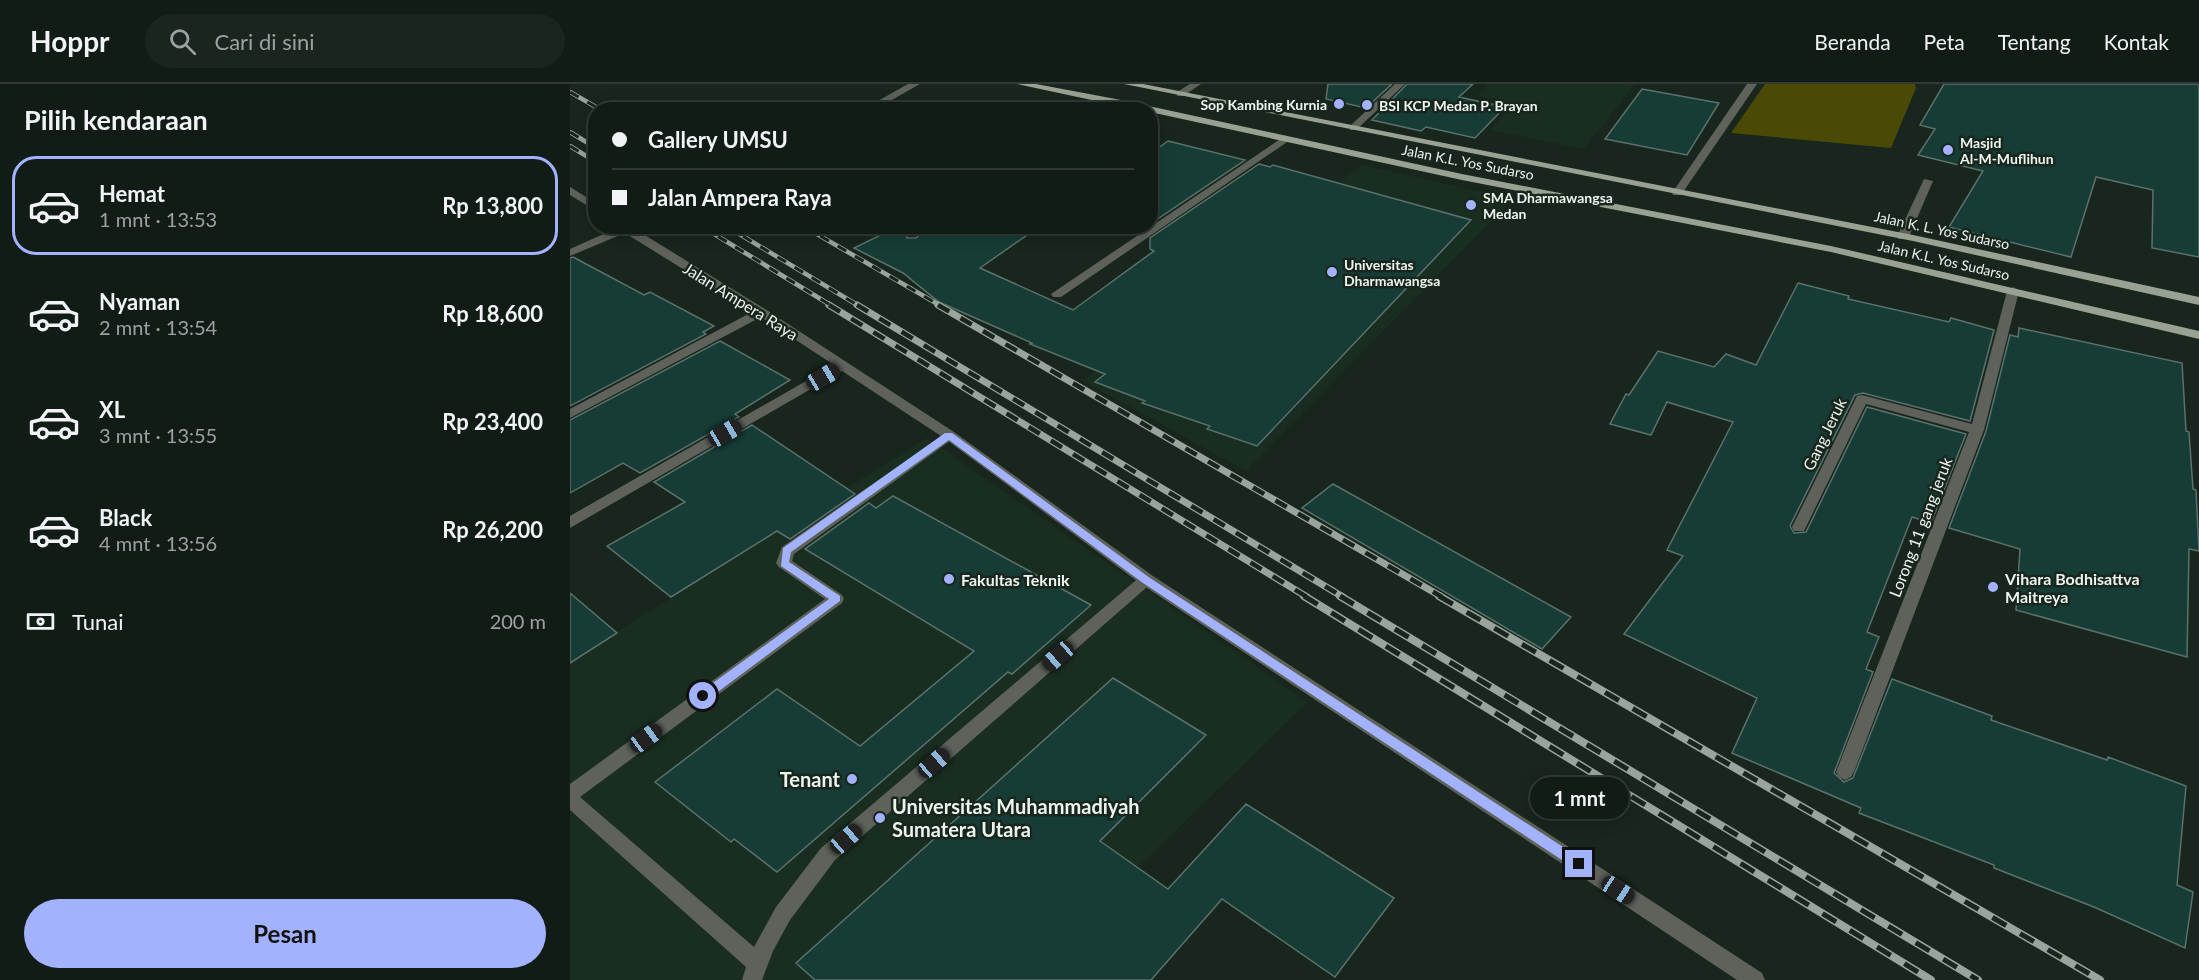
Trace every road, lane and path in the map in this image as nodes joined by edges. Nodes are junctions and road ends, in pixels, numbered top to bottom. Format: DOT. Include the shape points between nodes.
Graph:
graph roads {
  1 [pos="915,84"];
  2 [pos="1022,84"];
  3 [pos="1129,84"];
  4 [pos="1196,84"];
  5 [pos="1400,84"];
  6 [pos="1752,84"];
  7 [pos="1180,94"];
  8 [pos="881,102"];
  9 [pos="1116,102"];
  10 [pos="1158,111"];
  11 [pos="1353,128"];
  12 [pos="1285,140"];
  13 [pos="1471,166"];
  14 [pos="1928,181"];
  15 [pos="570,190"];
  16 [pos="1677,193"];
  17 [pos="588,202"];
  18 [pos="1158,226"];
  19 [pos="610,234"];
  20 [pos="633,234"];
  21 [pos="1146,234"];
  22 [pos="1903,237"];
  23 [pos="570,253"];
  24 [pos="2013,291"];
  25 [pos="1057,294"];
  26 [pos="2199,301"];
  27 [pos="761,312"];
  28 [pos="2199,335"];
  29 [pos="842,366"];
  30 [pos="570,414"];
  31 [pos="1977,430"];
  32 [pos="949,435"];
  33 [pos="570,523"];
  34 [pos="1799,527"];
  35 [pos="1147,580"];
  36 [pos="1845,772"];
  37 [pos="570,794"];
  38 [pos="570,799"];
  39 [pos="754,971"];
  40 [pos="1755,980"];
  1 -- 8 [label="street"];
  2 -- 9 [label="main road, Jalan K.L. Yos Sudarso"];
  3 -- 7 [label="main road, Jalan K.L. Yos Sudarso"];
  4 -- 7 [label="street"];
  5 -- 11 [label="street"];
  6 -- 16 [label="street"];
  7 -- 11 [label="main road, Jalan K.L. Yos Sudarso"];
  10 -- 12 [label="main road, Jalan K.L. Yos Sudarso"];
  11 -- 13 [label="main road, Jalan K.L. Yos Sudarso"];
  12 -- 13 [label="main road, Jalan K.L. Yos Sudarso"];
  12 -- 18 [label="street"];
  13 -- 16 [label="main road, Jalan K.L. Yos Sudarso"];
  13 -- 24 [label="main road, Jalan K.L. Yos Sudarso"];
  14 -- 22 [label="street"];
  15 -- 17 [label="street"];
  16 -- 22 [label="main road, Jalan K. L. Yos Sudarso"];
  19 -- 23 [label="street"];
  20 -- 27 [label="street, Jalan Ampera Raya"];
  21 -- 25 [label="street"];
  22 -- 26 [label="main road, Jalan K. L. Yos Sudarso"];
  24 -- 28 [label="main road"];
  24 -- 31 [label="street, Lorong 11 gang jeruk"];
  27 -- 29 [label="street, Jalan Ampera Raya"];
  27 -- 30 [label="street"];
  29 -- 32 [label="street, Jalan Ampera Raya"];
  29 -- 33 [label="street"];
  31 -- 34 [label="street, Gang Jeruk" via="1862,399"];
  31 -- 36 [label="street, Lorong 11 gang jeruk"];
  32 -- 35 [label="street, Jalan Ampera Raya"];
  32 -- 37 [label="street" via="787,551 784,563 836,598"];
  35 -- 39 [label="street" via="828,854 792,898"];
  35 -- 40 [label="street, Jalan Ampera Raya"];
  38 -- 39 [label="street"];
}
